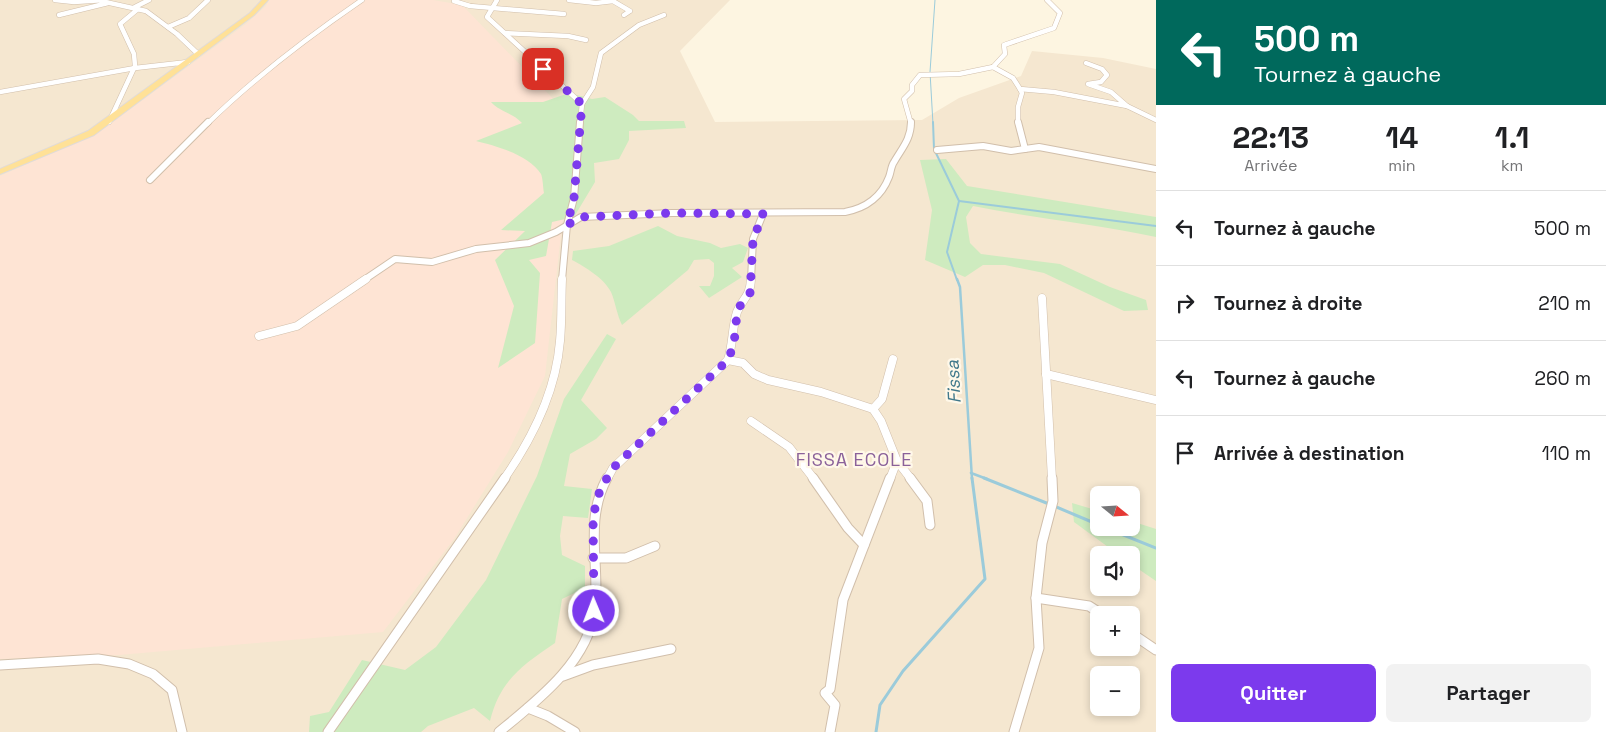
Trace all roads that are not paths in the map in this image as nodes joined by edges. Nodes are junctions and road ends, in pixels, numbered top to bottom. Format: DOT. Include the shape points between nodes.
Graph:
graph roads {
  1 [pos="56,0"];
  2 [pos="149,0"];
  3 [pos="208,0"];
  4 [pos="265,0"];
  5 [pos="362,0"];
  6 [pos="569,0"];
  7 [pos="1047,0"];
  8 [pos="105,1"];
  9 [pos="454,1"];
  10 [pos="495,3"];
  11 [pos="136,8"];
  12 [pos="59,14"];
  13 [pos="564,14"];
  14 [pos="624,15"];
  15 [pos="664,15"];
  16 [pos="168,27"];
  17 [pos="505,34"];
  18 [pos="586,40"];
  19 [pos="198,54"];
  20 [pos="188,62"];
  21 [pos="1086,63"];
  22 [pos="994,67"];
  23 [pos="135,68"];
  24 [pos="1020,89"];
  25 [pos="0,92"];
  26 [pos="582,104"];
  27 [pos="1127,106"];
  28 [pos="1156,120"];
  29 [pos="108,122"];
  30 [pos="1025,149"];
  31 [pos="937,150"];
  32 [pos="1156,169"];
  33 [pos="0,172"];
  34 [pos="150,180"];
  35 [pos="763,214"];
  36 [pos="567,225"];
  37 [pos="1042,298"];
  38 [pos="259,336"];
  39 [pos="893,359"];
  40 [pos="728,360"];
  41 [pos="1046,374"];
  42 [pos="1156,400"];
  43 [pos="873,409"];
  44 [pos="751,421"];
  45 [pos="897,461"];
  46 [pos="930,525"];
  47 [pos="864,545"];
  48 [pos="655,546"];
  49 [pos="593,558"];
  50 [pos="1036,598"];
  51 [pos="1090,607"];
  52 [pos="1140,639"];
  53 [pos="671,649"];
  54 [pos="1156,650"];
  55 [pos="0,665"];
  56 [pos="562,676"];
  57 [pos="528,708"];
  58 [pos="182,732"];
  59 [pos="328,732"];
  60 [pos="499,732"];
  61 [pos="575,732"];
  62 [pos="830,732"];
  63 [pos="1014,732"];
  1 -- 8 [label="street"];
  2 -- 11 [label="street"];
  3 -- 16 [label="street" via="189,18"];
  4 -- 19 [label="main road" via="252,14"];
  5 -- 34 [label="street" via="322,27 226,105"];
  6 -- 14 [label="street" via="613,1 630,11"];
  7 -- 22 [label="street" via="1060,13 1054,28 1004,45 1004,54"];
  8 -- 11 [label="street"];
  8 -- 12 [label="street"];
  9 -- 10 [label="street" via="470,6"];
  10 -- 13 [label="street"];
  10 -- 17 [label="street" via="487,17"];
  11 -- 16 [label="street" via="146,11"];
  11 -- 23 [label="street" via="120,24 120,31 132,45"];
  15 -- 26 [label="street" via="639,25 601,53 593,87"];
  16 -- 19 [label="street"];
  17 -- 18 [label="street" via="568,36"];
  17 -- 26 [label="street"];
  19 -- 20 [label="main road"];
  20 -- 23 [label="street"];
  20 -- 29 [label="main road"];
  21 -- 27 [label="street" via="1107,74 1101,82 1088,84 1111,92"];
  22 -- 24 [label="street" via="1010,75"];
  22 -- 35 [label="street" via="959,74 920,74 904,99 912,124 909,139 876,199 861,209"];
  23 -- 25 [label="street"];
  23 -- 29 [label="street"];
  24 -- 27 [label="street"];
  24 -- 30 [label="street" via="1017,126"];
  26 -- 36 [label="street" via="574,198"];
  27 -- 28 [label="street"];
  29 -- 33 [label="main road" via="76,141"];
  30 -- 31 [label="street" via="1011,151 983,146"];
  30 -- 32 [label="street" via="1039,147"];
  35 -- 36 [label="street" via="589,216"];
  35 -- 40 [label="street" via="753,240 750,293 737,313 734,344"];
  36 -- 38 [label="street" via="529,243 476,249 432,262 395,259 297,326"];
  36 -- 59 [label="street" via="560,342 553,381 534,428 513,466"];
  37 -- 41 [label="street"];
  39 -- 43 [label="street" via="882,399"];
  40 -- 43 [label="street" via="743,363 754,374 768,380 821,392"];
  40 -- 49 [label="street" via="613,468 600,490 593,516"];
  41 -- 42 [label="street"];
  41 -- 50 [label="street" via="1053,501 1042,543"];
  43 -- 45 [label="street"];
  44 -- 47 [label="street" via="788,447"];
  45 -- 46 [label="street" via="927,501"];
  45 -- 47 [label="street"];
  47 -- 62 [label="street" via="843,600 830,689 825,693 835,705"];
  48 -- 49 [label="street" via="618,560"];
  49 -- 56 [label="street" via="594,611 584,642"];
  50 -- 51 [label="street"];
  50 -- 63 [label="street" via="1039,648"];
  52 -- 54 [label="street"];
  53 -- 56 [label="street" via="593,665"];
  55 -- 58 [label="street" via="98,659 130,664 152,674 172,690"];
  56 -- 57 [label="street" via="549,692"];
  57 -- 60 [label="street"];
  57 -- 61 [label="street"];
}
